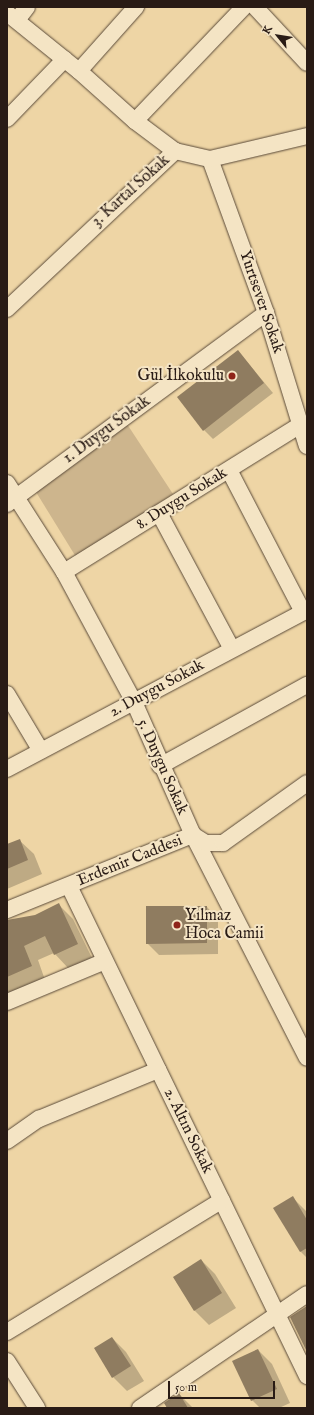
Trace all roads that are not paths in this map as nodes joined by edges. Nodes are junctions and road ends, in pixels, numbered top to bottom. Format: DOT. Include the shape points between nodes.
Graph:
graph roads {
  1 [pos="136,7"];
  2 [pos="244,7"];
  3 [pos="255,7"];
  4 [pos="17,13"];
  5 [pos="65,59"];
  6 [pos="307,63"];
  7 [pos="79,71"];
  8 [pos="7,118"];
  9 [pos="134,120"];
  10 [pos="307,136"];
  11 [pos="175,151"];
  12 [pos="210,159"];
  13 [pos="7,309"];
  14 [pos="266,313"];
  15 [pos="300,426"];
  16 [pos="307,446"];
  17 [pos="229,470"];
  18 [pos="7,483"];
  19 [pos="12,500"];
  20 [pos="158,513"];
  21 [pos="64,572"];
  22 [pos="305,611"];
  23 [pos="232,649"];
  24 [pos="307,685"];
  25 [pos="7,694"];
  26 [pos="134,702"];
  27 [pos="41,751"];
  28 [pos="160,766"];
  29 [pos="7,769"];
  30 [pos="307,783"];
  31 [pos="193,835"];
  32 [pos="69,886"];
  33 [pos="7,910"];
  34 [pos="105,961"];
  35 [pos="7,1002"];
  36 [pos="307,1058"];
  37 [pos="158,1070"];
  38 [pos="7,1141"];
  39 [pos="222,1200"];
  40 [pos="307,1294"];
  41 [pos="277,1314"];
  42 [pos="7,1332"];
  43 [pos="7,1361"];
  44 [pos="307,1376"];
  45 [pos="37,1408"];
  46 [pos="140,1408"];
  1 -- 7 [label="street"];
  2 -- 9 [label="street"];
  3 -- 6 [label="street"];
  4 -- 5 [label="street"];
  5 -- 7 [label="street"];
  5 -- 8 [label="street"];
  7 -- 9 [label="street"];
  9 -- 11 [label="street"];
  10 -- 12 [label="street, 3. Kartal Sokak"];
  11 -- 12 [label="street, 3. Kartal Sokak"];
  11 -- 13 [label="street, 3. Kartal Sokak"];
  12 -- 14 [label="street, Yurtsever Sokak"];
  14 -- 15 [label="street, Yurtsever Sokak"];
  14 -- 19 [label="street, 1. Duygu Sokak"];
  15 -- 16 [label="street, Yurtsever Sokak"];
  15 -- 17 [label="street, 8. Duygu Sokak"];
  17 -- 20 [label="street, 8. Duygu Sokak"];
  17 -- 22 [label="street"];
  18 -- 19 [label="street, 5. Duygu Sokak"];
  19 -- 21 [label="street, 5. Duygu Sokak"];
  20 -- 21 [label="street, 8. Duygu Sokak"];
  20 -- 23 [label="street"];
  21 -- 26 [label="street, 5. Duygu Sokak"];
  22 -- 23 [label="street, 2. Duygu Sokak"];
  23 -- 26 [label="street, 2. Duygu Sokak"];
  24 -- 28 [label="street"];
  25 -- 27 [label="street"];
  26 -- 27 [label="street, 2. Duygu Sokak"];
  26 -- 28 [label="street, 5. Duygu Sokak"];
  27 -- 29 [label="street, 2. Duygu Sokak"];
  28 -- 31 [label="street, 5. Duygu Sokak"];
  30 -- 31 [label="street, Erdemir Caddesi" via="223,843 206,843"];
  31 -- 32 [label="street, Erdemir Caddesi"];
  31 -- 36 [label="street, 5. Duygu Sokak"];
  32 -- 33 [label="street, Erdemir Caddesi"];
  32 -- 34 [label="street, 2. Altın Sokak"];
  34 -- 35 [label="street"];
  34 -- 37 [label="street, 2. Altın Sokak"];
  37 -- 38 [label="street" via="39,1119"];
  37 -- 39 [label="street, 2. Altın Sokak"];
  39 -- 41 [label="street, 2. Altın Sokak"];
  39 -- 42 [label="street"];
  40 -- 41 [label="street"];
  41 -- 44 [label="street, 2. Altın Sokak"];
  41 -- 46 [label="street"];
  43 -- 45 [label="street"];
}
